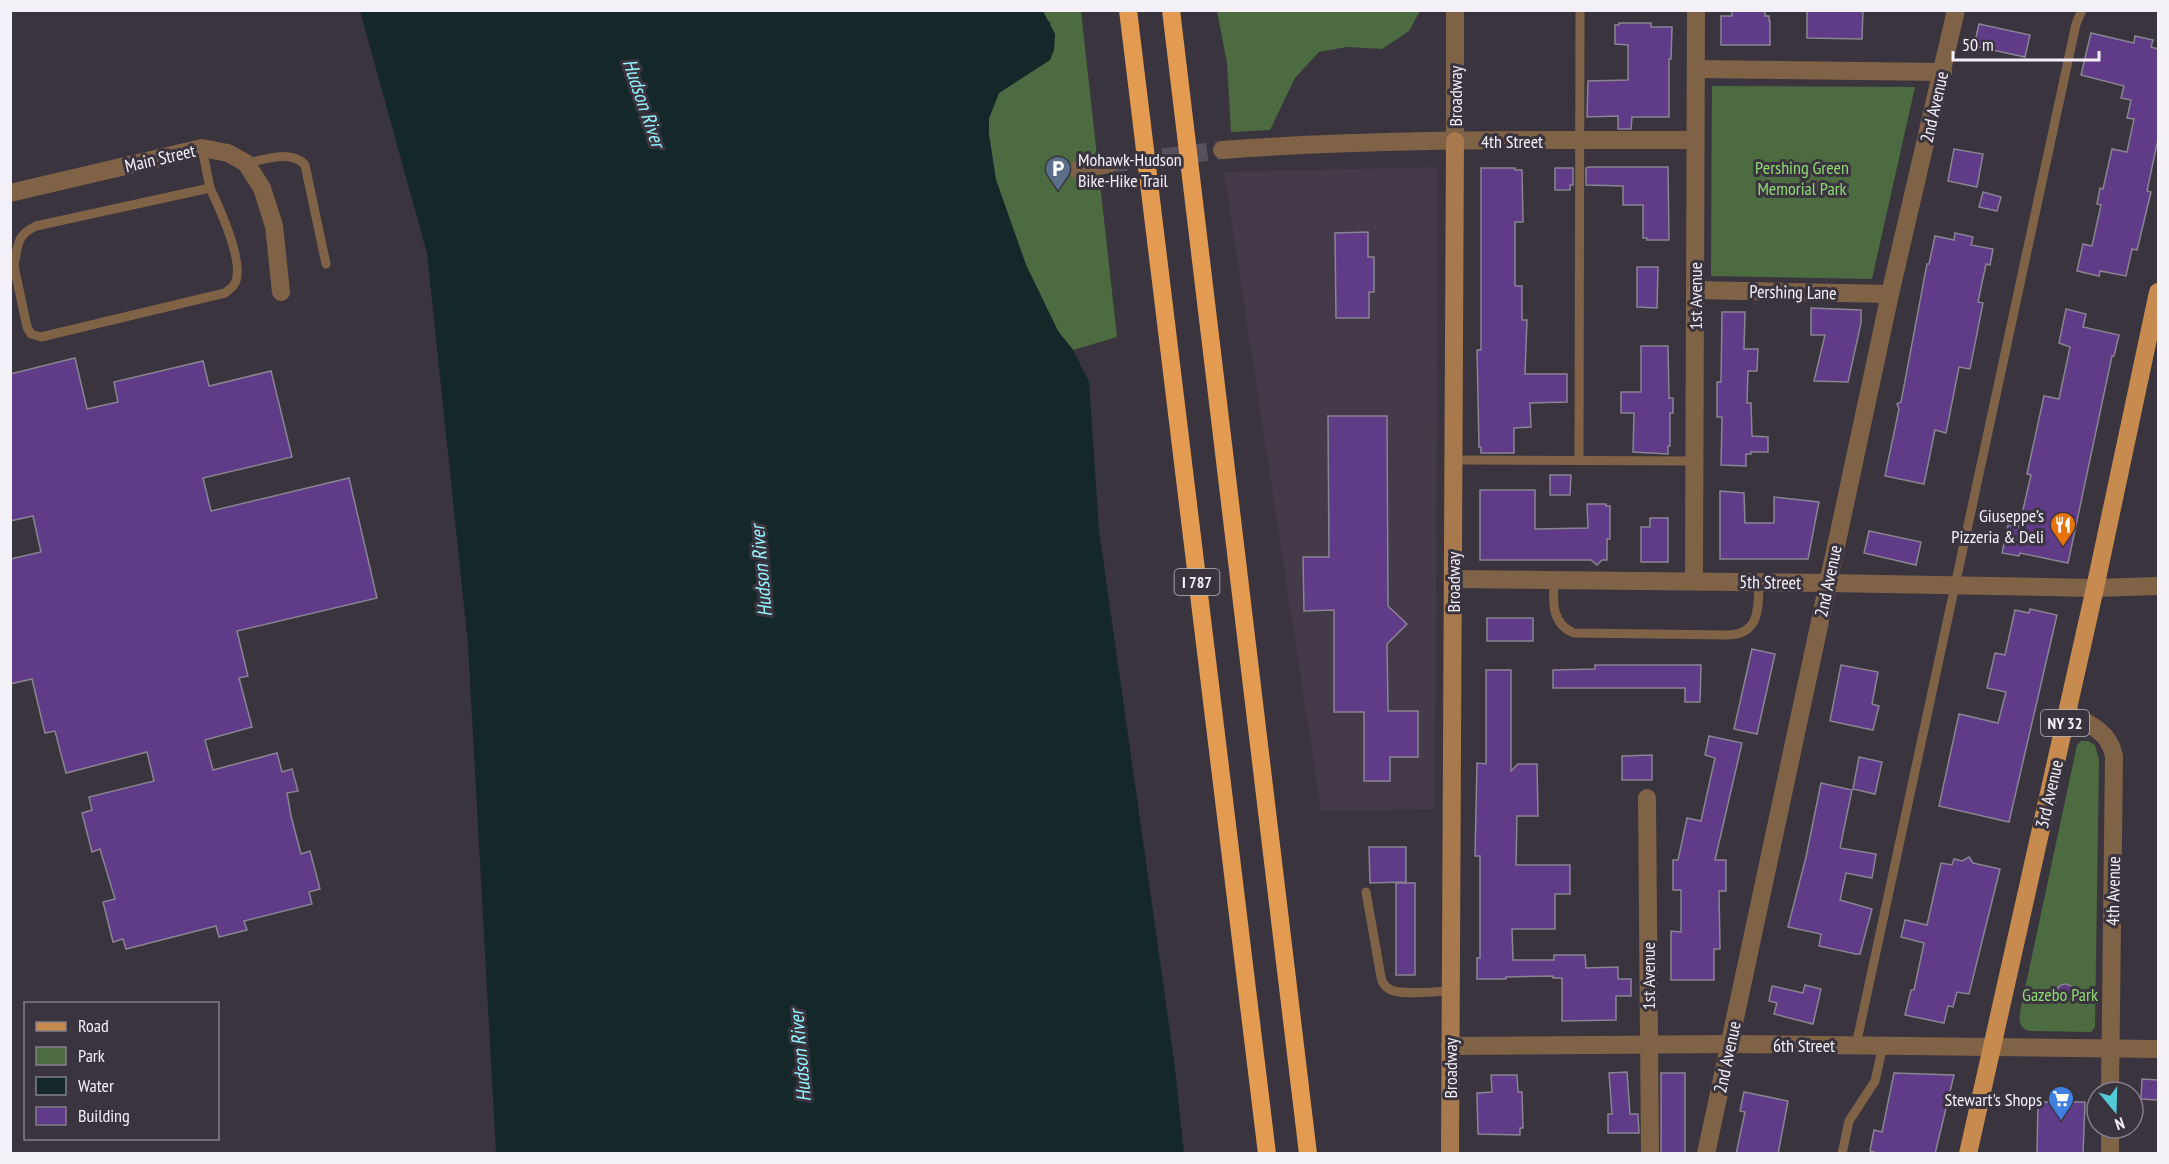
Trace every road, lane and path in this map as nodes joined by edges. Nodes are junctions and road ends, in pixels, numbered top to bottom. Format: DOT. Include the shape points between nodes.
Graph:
graph roads {
  1 [pos="1128,10"];
  2 [pos="1171,10"];
  3 [pos="1455,10"];
  4 [pos="1580,10"];
  5 [pos="1696,10"];
  6 [pos="1956,10"];
  7 [pos="2082,10"];
  8 [pos="1696,69"];
  9 [pos="1943,72"];
  10 [pos="1579,140"];
  11 [pos="1695,140"];
  12 [pos="1455,141"];
  13 [pos="202,148"];
  14 [pos="1222,150"];
  15 [pos="246,163"];
  16 [pos="1109,164"];
  17 [pos="1078,170"];
  18 [pos="210,188"];
  19 [pos="10,193"];
  20 [pos="326,264"];
  21 [pos="12,266"];
  22 [pos="1695,290"];
  23 [pos="280,292"];
  24 [pos="2158,292"];
  25 [pos="1890,294"];
  26 [pos="1454,460"];
  27 [pos="1579,460"];
  28 [pos="1695,460"];
  29 [pos="1453,579"];
  30 [pos="1554,580"];
  31 [pos="1694,581"];
  32 [pos="1759,582"];
  33 [pos="1828,583"];
  34 [pos="1954,585"];
  35 [pos="2158,586"];
  36 [pos="2095,588"];
  37 [pos="2067,713"];
  38 [pos="1647,798"];
  39 [pos="1366,892"];
  40 [pos="1450,991"];
  41 [pos="1729,1044"];
  42 [pos="1648,1045"];
  43 [pos="1856,1045"];
  44 [pos="1883,1045"];
  45 [pos="1450,1046"];
  46 [pos="1993,1047"];
  47 [pos="2111,1048"];
  48 [pos="2158,1048"];
  49 [pos="2110,1080"];
  50 [pos="1267,1154"];
  51 [pos="1308,1154"];
  52 [pos="1450,1154"];
  53 [pos="1650,1154"];
  54 [pos="1706,1154"];
  55 [pos="1842,1154"];
  56 [pos="1968,1154"];
  1 -- 50 [label="highway, I 787"];
  2 -- 51 [label="highway, I 787"];
  3 -- 12 [label="street, Broadway"];
  4 -- 10 [label="lane"];
  5 -- 8 [label="street, 1st Avenue"];
  6 -- 9 [label="street, 2nd Avenue"];
  7 -- 34 [label="lane"];
  8 -- 9 [label="street"];
  8 -- 11 [label="street, 1st Avenue"];
  9 -- 25 [label="street, 2nd Avenue"];
  10 -- 11 [label="street, 4th Street"];
  10 -- 12 [label="street, 4th Street"];
  10 -- 27 [label="lane"];
  11 -- 22 [label="street, 1st Avenue"];
  12 -- 14 [label="street, 4th Street"];
  12 -- 26 [label="street, Broadway"];
  13 -- 15 [label="street, Main Street" via="228,153"];
  13 -- 18 [label="lane"];
  13 -- 19 [label="street, Main Street"];
  15 -- 20 [label="lane" via="290,155 305,165"];
  15 -- 23 [label="street" via="262,188 273,226"];
  16 -- 17 [label="street"];
  18 -- 21 [label="lane" via="25,231"];
  18 -- 21 [label="lane" via="228,227 238,275 234,286 225,293 41,337 31,334 27,327"];
  22 -- 25 [label="street, Pershing Lane"];
  22 -- 28 [label="street, 1st Avenue"];
  24 -- 36 [label="main road, 3rd Avenue / NY 32"];
  25 -- 33 [label="street, 2nd Avenue"];
  26 -- 27 [label="lane"];
  26 -- 29 [label="street, Broadway"];
  27 -- 28 [label="lane"];
  28 -- 31 [label="street, 1st Avenue"];
  29 -- 30 [label="street, 5th Street"];
  29 -- 40 [label="street, Broadway"];
  30 -- 31 [label="street, 5th Street"];
  30 -- 32 [label="lane" via="1558,620 1578,634 1737,634 1748,629 1756,618"];
  31 -- 32 [label="street, 5th Street"];
  32 -- 33 [label="street, 5th Street"];
  33 -- 34 [label="street, 5th Street"];
  33 -- 41 [label="street, 2nd Avenue"];
  34 -- 36 [label="street, 5th Street"];
  34 -- 43 [label="lane"];
  35 -- 36 [label="street, 5th Street"];
  36 -- 37 [label="main road, 3rd Avenue / NY 32"];
  37 -- 46 [label="main road, 3rd Avenue / NY 32"];
  37 -- 47 [label="street, 4th Avenue" via="2102,733 2114,756"];
  38 -- 42 [label="street, 1st Avenue"];
  39 -- 40 [label="lane" via="1381,977 1387,988 1398,992"];
  40 -- 45 [label="street, Broadway"];
  41 -- 42 [label="street, 6th Street"];
  41 -- 43 [label="street, 6th Street"];
  41 -- 54 [label="street, 2nd Avenue"];
  42 -- 45 [label="street, 6th Street"];
  42 -- 53 [label="street, 1st Avenue"];
  43 -- 44 [label="street, 6th Street"];
  44 -- 46 [label="street, 6th Street"];
  44 -- 55 [label="lane" via="1875,1081 1849,1120"];
  45 -- 52 [label="street, Broadway"];
  46 -- 47 [label="street, 6th Street"];
  46 -- 56 [label="main road, 3rd Avenue / NY 32"];
  47 -- 48 [label="street, 6th Street"];
  47 -- 49 [label="street, 4th Avenue"];
}
